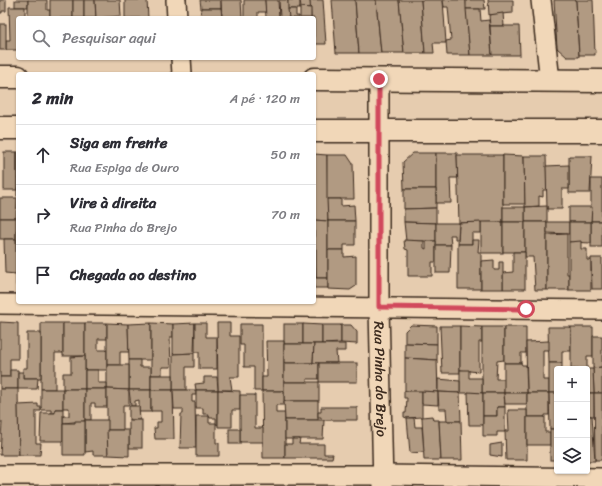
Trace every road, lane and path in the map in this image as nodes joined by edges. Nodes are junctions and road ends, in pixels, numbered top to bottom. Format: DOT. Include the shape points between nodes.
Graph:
graph roads {
  1 [pos="176,0"];
  2 [pos="541,0"];
  3 [pos="177,16"];
  4 [pos="181,60"];
  5 [pos="182,72"];
  6 [pos="0,77"];
  7 [pos="16,77"];
  8 [pos="316,79"];
  9 [pos="379,79"];
  10 [pos="550,81"];
  11 [pos="602,81"];
  12 [pos="0,128"];
  13 [pos="16,128"];
  14 [pos="316,131"];
  15 [pos="378,131"];
  16 [pos="602,131"];
  17 [pos="0,304"];
  18 [pos="379,307"];
  19 [pos="602,310"];
  20 [pos="0,475"];
  21 [pos="602,478"];
  22 [pos="383,480"];
  1 -- 3 [label="street"];
  2 -- 10 [label="street"];
  4 -- 5 [label="street"];
  6 -- 7 [label="street"];
  8 -- 9 [label="street"];
  9 -- 10 [label="street"];
  9 -- 15 [label="street, Rua Pinha do Brejo"];
  10 -- 11 [label="street"];
  12 -- 13 [label="street"];
  14 -- 15 [label="street"];
  15 -- 16 [label="street"];
  15 -- 18 [label="street, Rua Pinha do Brejo"];
  17 -- 18 [label="street"];
  18 -- 19 [label="street"];
  18 -- 22 [label="street, Rua Pinha do Brejo"];
  20 -- 22 [label="street"];
  21 -- 22 [label="street"];
}
